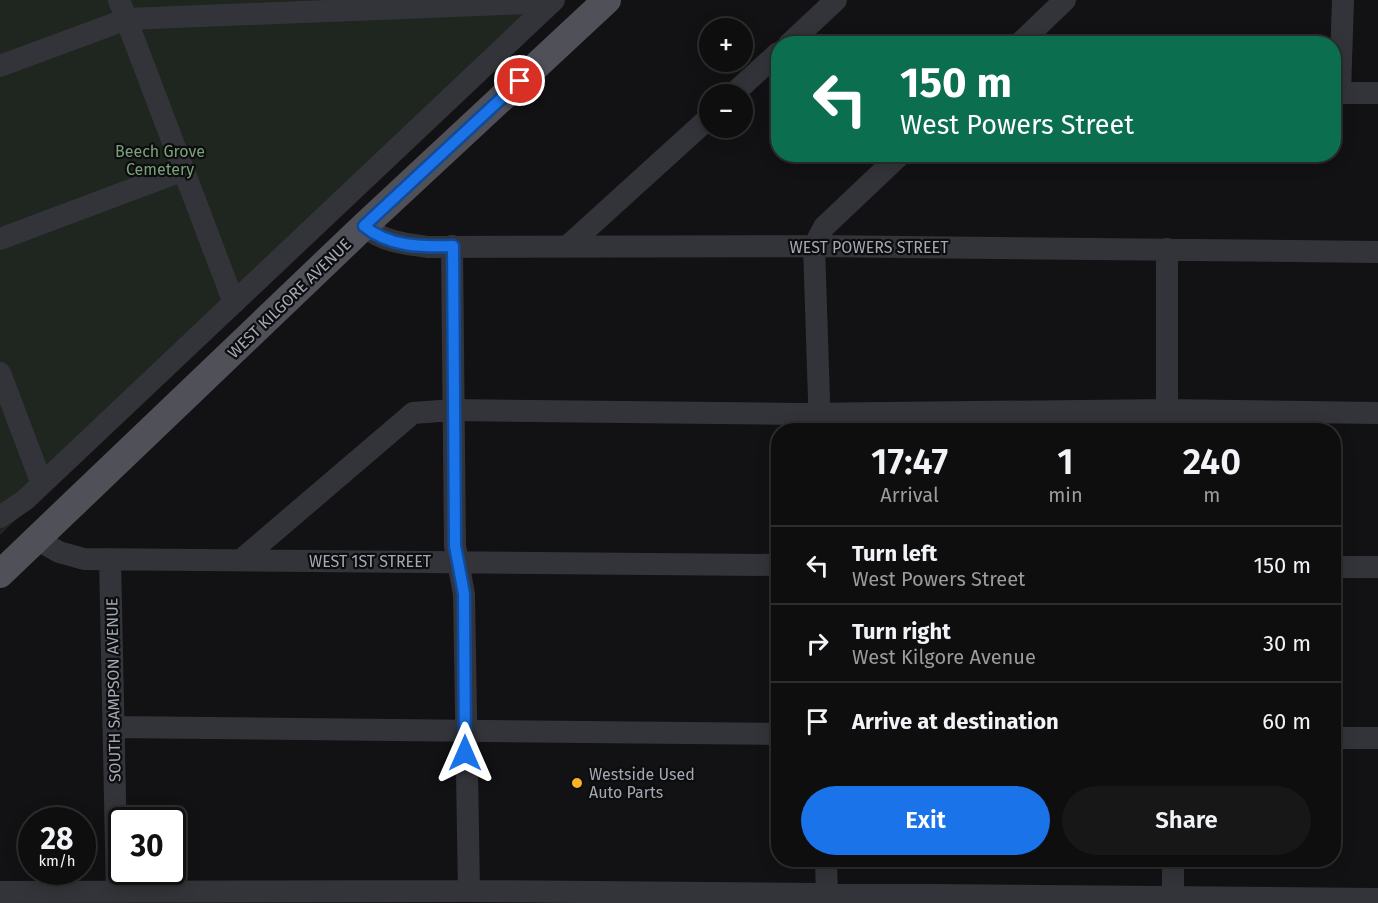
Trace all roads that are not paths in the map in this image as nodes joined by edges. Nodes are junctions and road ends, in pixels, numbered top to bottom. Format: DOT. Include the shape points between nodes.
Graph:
graph roads {
  1 [pos="607,0"];
  2 [pos="836,0"];
  3 [pos="1065,0"];
  4 [pos="1343,0"];
  5 [pos="553,1"];
  6 [pos="123,9"];
  7 [pos="798,36"];
  8 [pos="1027,36"];
  9 [pos="771,59"];
  10 [pos="1341,62"];
  11 [pos="0,66"];
  12 [pos="744,84"];
  13 [pos="1341,93"];
  14 [pos="1378,93"];
  15 [pos="699,127"];
  16 [pos="893,162"];
  17 [pos="184,170"];
  18 [pos="364,226"];
  19 [pos="0,239"];
  20 [pos="569,244"];
  21 [pos="453,246"];
  22 [pos="814,246"];
  23 [pos="1167,249"];
  24 [pos="1378,252"];
  25 [pos="234,303"];
  26 [pos="0,373"];
  27 [pos="453,410"];
  28 [pos="1378,413"];
  29 [pos="1167,420"];
  30 [pos="819,422"];
  31 [pos="42,484"];
  32 [pos="0,517"];
  33 [pos="39,540"];
  34 [pos="110,559"];
  35 [pos="241,560"];
  36 [pos="458,562"];
  37 [pos="771,566"];
  38 [pos="1341,567"];
  39 [pos="1378,567"];
  40 [pos="0,574"];
  41 [pos="114,727"];
  42 [pos="465,731"];
  43 [pos="771,734"];
  44 [pos="1341,738"];
  45 [pos="1378,738"];
  46 [pos="826,867"];
  47 [pos="1173,867"];
  48 [pos="469,891"];
  49 [pos="0,892"];
  50 [pos="117,893"];
  51 [pos="827,896"];
  52 [pos="1173,896"];
  53 [pos="1378,899"];
  1 -- 18 [label="main road, WEST KILGORE AVENUE"];
  2 -- 7 [label="street"];
  3 -- 8 [label="street"];
  4 -- 10 [label="street"];
  5 -- 6 [label="street"];
  5 -- 25 [label="street"];
  6 -- 11 [label="street"];
  6 -- 17 [label="street"];
  9 -- 12 [label="street"];
  13 -- 14 [label="street"];
  15 -- 20 [label="street"];
  16 -- 22 [label="street" via="824,227"];
  17 -- 19 [label="street"];
  17 -- 25 [label="street"];
  18 -- 21 [label="street, WEST POWERS STREET" via="392,241"];
  18 -- 33 [label="main road, WEST KILGORE AVENUE"];
  20 -- 21 [label="street, WEST POWERS STREET"];
  20 -- 22 [label="street, WEST POWERS STREET"];
  21 -- 27 [label="street"];
  22 -- 23 [label="street, WEST POWERS STREET"];
  22 -- 30 [label="street"];
  23 -- 24 [label="street, WEST POWERS STREET"];
  23 -- 29 [label="street"];
  25 -- 31 [label="street"];
  26 -- 31 [label="street"];
  27 -- 30 [label="street"];
  27 -- 35 [label="street" via="413,413"];
  27 -- 36 [label="street"];
  28 -- 29 [label="street"];
  29 -- 30 [label="street"];
  31 -- 32 [label="street"];
  33 -- 34 [label="street, WEST 1ST STREET" via="71,557"];
  33 -- 40 [label="main road, WEST KILGORE AVENUE"];
  34 -- 35 [label="street, WEST 1ST STREET"];
  34 -- 41 [label="street, SOUTH SAMPSON AVENUE"];
  35 -- 36 [label="street, WEST 1ST STREET"];
  36 -- 37 [label="street, WEST 1ST STREET"];
  36 -- 42 [label="street" via="464,594"];
  38 -- 39 [label="street"];
  41 -- 42 [label="street"];
  41 -- 50 [label="street, SOUTH SAMPSON AVENUE"];
  42 -- 43 [label="street"];
  42 -- 48 [label="street"];
  44 -- 45 [label="street"];
  46 -- 51 [label="street"];
  47 -- 52 [label="street"];
  48 -- 50 [label="street"];
  48 -- 51 [label="street"];
  49 -- 50 [label="street"];
  51 -- 52 [label="street"];
  52 -- 53 [label="street"];
}
